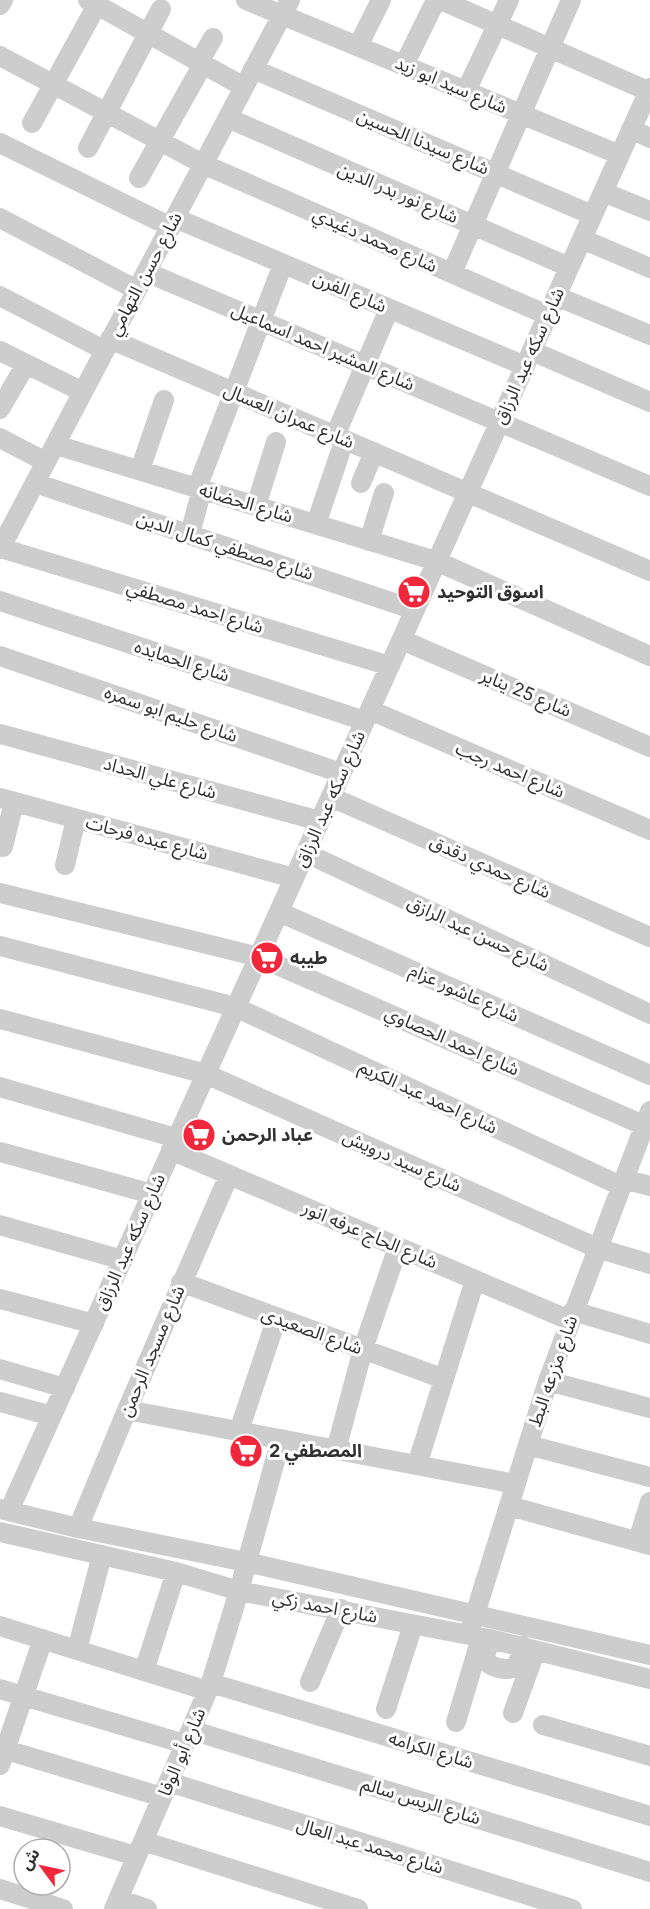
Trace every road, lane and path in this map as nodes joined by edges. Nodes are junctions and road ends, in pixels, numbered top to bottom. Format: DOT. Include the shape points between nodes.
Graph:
graph roads {
  1 [pos="3,0"];
  2 [pos="246,0"];
  3 [pos="381,0"];
  4 [pos="436,0"];
  5 [pos="441,0"];
  6 [pos="509,0"];
  7 [pos="571,0"];
  8 [pos="93,3"];
  9 [pos="0,5"];
  10 [pos="286,7"];
  11 [pos="161,9"];
  12 [pos="498,25"];
  13 [pos="147,35"];
  14 [pos="213,38"];
  15 [pos="358,46"];
  16 [pos="550,48"];
  17 [pos="0,56"];
  18 [pos="201,63"];
  19 [pos="404,65"];
  20 [pos="254,69"];
  21 [pos="54,84"];
  22 [pos="244,87"];
  23 [pos="649,89"];
  24 [pos="466,91"];
  25 [pos="107,113"];
  26 [pos="521,114"];
  27 [pos="228,118"];
  28 [pos="32,123"];
  29 [pos="631,129"];
  30 [pos="650,138"];
  31 [pos="160,141"];
  32 [pos="0,143"];
  33 [pos="88,148"];
  34 [pos="620,155"];
  35 [pos="203,164"];
  36 [pos="495,173"];
  37 [pos="139,178"];
  38 [pos="603,192"];
  39 [pos="650,211"];
  40 [pos="592,215"];
  41 [pos="0,218"];
  42 [pos="173,222"];
  43 [pos="473,225"];
  44 [pos="582,239"];
  45 [pos="283,264"];
  46 [pos="569,267"];
  47 [pos="650,268"];
  48 [pos="146,272"];
  49 [pos="452,273"];
  50 [pos="137,290"];
  51 [pos="0,296"];
  52 [pos="556,296"];
  53 [pos="389,309"];
  54 [pos="548,315"];
  55 [pos="261,320"];
  56 [pos="650,335"];
  57 [pos="107,345"];
  58 [pos="0,351"];
  59 [pos="528,358"];
  60 [pos="26,364"];
  61 [pos="365,364"];
  62 [pos="83,392"];
  63 [pos="233,392"];
  64 [pos="164,400"];
  65 [pos="650,402"];
  66 [pos="0,409"];
  67 [pos="500,421"];
  68 [pos="0,438"];
  69 [pos="276,442"];
  70 [pos="56,445"];
  71 [pos="338,445"];
  72 [pos="374,452"];
  73 [pos="46,462"];
  74 [pos="140,470"];
  75 [pos="35,483"];
  76 [pos="361,483"];
  77 [pos="650,486"];
  78 [pos="199,489"];
  79 [pos="468,492"];
  80 [pos="384,493"];
  81 [pos="256,506"];
  82 [pos="316,524"];
  83 [pos="190,534"];
  84 [pos="2,541"];
  85 [pos="369,541"];
  86 [pos="436,561"];
  87 [pos="650,571"];
  88 [pos="0,601"];
  89 [pos="415,610"];
  90 [pos="402,640"];
  91 [pos="0,656"];
  92 [pos="650,656"];
  93 [pos="390,666"];
  94 [pos="367,716"];
  95 [pos="0,734"];
  96 [pos="650,747"];
  97 [pos="341,773"];
  98 [pos="331,797"];
  99 [pos="7,800"];
  100 [pos="76,819"];
  101 [pos="320,821"];
  102 [pos="650,830"];
  103 [pos="3,847"];
  104 [pos="306,853"];
  105 [pos="65,865"];
  106 [pos="294,878"];
  107 [pos="0,893"];
  108 [pos="279,912"];
  109 [pos="650,937"];
  110 [pos="0,946"];
  111 [pos="259,957"];
  112 [pos="235,1007"];
  113 [pos="650,1014"];
  114 [pos="0,1019"];
  115 [pos="206,1074"];
  116 [pos="650,1075"];
  117 [pos="0,1088"];
  118 [pos="648,1122"];
  119 [pos="173,1144"];
  120 [pos="0,1152"];
  121 [pos="229,1175"];
  122 [pos="622,1182"];
  123 [pos="650,1186"];
  124 [pos="152,1194"];
  125 [pos="0,1225"];
  126 [pos="398,1247"];
  127 [pos="597,1248"];
  128 [pos="123,1260"];
  129 [pos="650,1264"];
  130 [pos="475,1280"];
  131 [pos="181,1282"];
  132 [pos="0,1299"];
  133 [pos="571,1316"];
  134 [pos="277,1317"];
  135 [pos="94,1324"];
  136 [pos="650,1334"];
  137 [pos="363,1349"];
  138 [pos="0,1369"];
  139 [pos="444,1379"];
  140 [pos="548,1381"];
  141 [pos="65,1388"];
  142 [pos="0,1402"];
  143 [pos="650,1408"];
  144 [pos="127,1410"];
  145 [pos="52,1416"];
  146 [pos="239,1431"];
  147 [pos="281,1439"];
  148 [pos="528,1445"];
  149 [pos="336,1450"];
  150 [pos="417,1465"];
  151 [pos="650,1477"];
  152 [pos="516,1484"];
  153 [pos="650,1502"];
  154 [pos="509,1506"];
  155 [pos="4,1510"];
  156 [pos="78,1528"];
  157 [pos="0,1532"];
  158 [pos="644,1543"];
  159 [pos="102,1555"];
  160 [pos="246,1562"];
  161 [pos="176,1572"];
  162 [pos="239,1591"];
  163 [pos="341,1609"];
  164 [pos="475,1615"];
  165 [pos="413,1625"];
  166 [pos="0,1626"];
  167 [pos="43,1639"];
  168 [pos="482,1640"];
  169 [pos="77,1650"];
  170 [pos="526,1651"];
  171 [pos="650,1655"];
  172 [pos="144,1671"];
  173 [pos="650,1679"];
  174 [pos="310,1682"];
  175 [pos="210,1687"];
  176 [pos="0,1689"];
  177 [pos="22,1695"];
  178 [pos="386,1709"];
  179 [pos="513,1713"];
  180 [pos="456,1722"];
  181 [pos="543,1725"];
  182 [pos="188,1737"];
  183 [pos="2,1754"];
  184 [pos="650,1756"];
  185 [pos="166,1790"];
  186 [pos="0,1816"];
  187 [pos="650,1816"];
  188 [pos="140,1848"];
  189 [pos="650,1872"];
  190 [pos="0,1889"];
  191 [pos="116,1904"];
  192 [pos="63,1909"];
  193 [pos="147,1909"];
  194 [pos="358,1909"];
  195 [pos="572,1909"];
  1 -- 9 [label="street"];
  2 -- 10 [label="street, شارع سيد ابو زيد"];
  3 -- 15 [label="street"];
  4 -- 19 [label="street"];
  5 -- 12 [label="street"];
  6 -- 12 [label="street"];
  7 -- 16 [label="street"];
  8 -- 13 [label="street"];
  8 -- 21 [label="street"];
  10 -- 15 [label="street, شارع سيد ابو زيد"];
  10 -- 20 [label="street, شارع حسن التهامي"];
  11 -- 13 [label="street"];
  12 -- 16 [label="street"];
  12 -- 24 [label="street"];
  13 -- 18 [label="street"];
  13 -- 25 [label="street"];
  14 -- 18 [label="street"];
  15 -- 19 [label="street, شارع سيد ابو زيد"];
  16 -- 23 [label="street"];
  16 -- 26 [label="street"];
  17 -- 21 [label="street, شارع محمد دغيدي"];
  18 -- 22 [label="street"];
  18 -- 31 [label="street"];
  19 -- 24 [label="street, شارع سيد ابو زيد"];
  20 -- 22 [label="street, شارع حسن التهامي"];
  20 -- 36 [label="street, شارع سيدنا الحسين"];
  21 -- 25 [label="street, شارع محمد دغيدي"];
  21 -- 28 [label="street"];
  22 -- 27 [label="street, شارع حسن التهامي"];
  23 -- 29 [label="street, شارع سكه عبد الرزاق"];
  24 -- 26 [label="street, شارع سيد ابو زيد"];
  25 -- 31 [label="street, شارع محمد دغيدي"];
  25 -- 33 [label="street"];
  26 -- 34 [label="street, شارع سيد ابو زيد"];
  26 -- 36 [label="street"];
  27 -- 35 [label="street, شارع حسن التهامي"];
  27 -- 43 [label="street, شارع نور بدر الدين"];
  29 -- 30 [label="street"];
  29 -- 34 [label="street, شارع سكه عبد الرزاق"];
  31 -- 35 [label="street, شارع محمد دغيدي"];
  31 -- 37 [label="street"];
  32 -- 42 [label="street, شارع الفرن"];
  34 -- 38 [label="street, شارع سكه عبد الرزاق"];
  35 -- 42 [label="street, شارع حسن التهامي"];
  35 -- 49 [label="street, شارع محمد دغيدي"];
  36 -- 40 [label="street, شارع سيدنا الحسين"];
  36 -- 43 [label="street"];
  38 -- 39 [label="street"];
  38 -- 40 [label="street, شارع سكه عبد الرزاق"];
  40 -- 44 [label="street, شارع سكه عبد الرزاق"];
  41 -- 50 [label="street"];
  42 -- 45 [label="street, شارع الفرن"];
  42 -- 48 [label="street, شارع حسن التهامي"];
  43 -- 46 [label="street, شارع نور بدر الدين"];
  43 -- 49 [label="street"];
  44 -- 46 [label="street, شارع سكه عبد الرزاق"];
  44 -- 47 [label="street"];
  45 -- 53 [label="street, شارع الفرن"];
  45 -- 55 [label="street"];
  46 -- 52 [label="street, شارع سكه عبد الرزاق"];
  48 -- 50 [label="street, شارع حسن التهامي"];
  48 -- 55 [label="street, شارع المشير احمد اسماعيل"];
  49 -- 54 [label="street, شارع محمد دغيدي"];
  50 -- 57 [label="street, شارع حسن التهامي"];
  51 -- 57 [label="street, شارع عمران العسال"];
  52 -- 54 [label="street, شارع سكه عبد الرزاق"];
  52 -- 56 [label="street"];
  53 -- 59 [label="street, شارع الفرن"];
  53 -- 61 [label="street"];
  54 -- 59 [label="street, شارع سكه عبد الرزاق"];
  55 -- 61 [label="street, شارع المشير احمد اسماعيل"];
  55 -- 63 [label="street"];
  57 -- 62 [label="street, شارع حسن التهامي"];
  57 -- 63 [label="street, شارع عمران العسال"];
  58 -- 60 [label="street"];
  59 -- 65 [label="street, شارع الفرن"];
  59 -- 67 [label="street, شارع سكه عبد الرزاق"];
  60 -- 62 [label="street"];
  60 -- 66 [label="street"];
  61 -- 67 [label="street, شارع المشير احمد اسماعيل"];
  61 -- 71 [label="street"];
  62 -- 70 [label="street, شارع حسن التهامي"];
  63 -- 71 [label="street, شارع عمران العسال"];
  63 -- 78 [label="street"];
  64 -- 74 [label="street"];
  67 -- 77 [label="street, شارع المشير احمد اسماعيل"];
  67 -- 79 [label="street, شارع سكه عبد الرزاق"];
  68 -- 73 [label="street"];
  69 -- 81 [label="street"];
  70 -- 73 [label="street, شارع حسن التهامي"];
  70 -- 74 [label="street, شارع الحضانه"];
  71 -- 72 [label="street, شارع عمران العسال"];
  71 -- 82 [label="street"];
  72 -- 76 [label="street"];
  72 -- 79 [label="street, شارع عمران العسال"];
  73 -- 75 [label="street, شارع حسن التهامي"];
  74 -- 78 [label="street, شارع الحضانه"];
  75 -- 83 [label="street, شارع مصطفي كمال الدين"];
  75 -- 84 [label="street, شارع حسن التهامي"];
  78 -- 81 [label="street, شارع الحضانه"];
  78 -- 83 [label="street"];
  79 -- 86 [label="street, شارع سكه عبد الرزاق"];
  79 -- 87 [label="street, شارع عمران العسال"];
  80 -- 85 [label="street"];
  81 -- 82 [label="street, شارع الحضانه"];
  82 -- 85 [label="street, شارع الحضانه"];
  83 -- 89 [label="street, شارع مصطفي كمال الدين"];
  84 -- 93 [label="street, شارع احمد مصطفي"];
  85 -- 86 [label="street, شارع الحضانه"];
  86 -- 89 [label="street, شارع سكه عبد الرزاق"];
  86 -- 92 [label="street, شارع الحضانه"];
  88 -- 94 [label="street, شارع الحمايده"];
  89 -- 90 [label="street, شارع سكه عبد الرزاق"];
  90 -- 93 [label="street, شارع سكه عبد الرزاق"];
  90 -- 96 [label="street, شارع 25 يناير"];
  91 -- 97 [label="street, شارع حليم ابو سمره"];
  93 -- 94 [label="street, شارع سكه عبد الرزاق"];
  94 -- 97 [label="street, شارع سكه عبد الرزاق"];
  94 -- 102 [label="street, شارع احمد رجب"];
  95 -- 101 [label="street, شارع علي الحداد"];
  97 -- 98 [label="street, شارع سكه عبد الرزاق"];
  98 -- 101 [label="street, شارع سكه عبد الرزاق"];
  98 -- 109 [label="street, شارع حمدي دقدق"];
  99 -- 100 [label="street, شارع عبده فرحات"];
  99 -- 103 [label="street"];
  100 -- 105 [label="street"];
  100 -- 106 [label="street, شارع عبده فرحات"];
  101 -- 104 [label="street, شارع سكه عبد الرزاق"];
  104 -- 106 [label="street, شارع سكه عبد الرزاق"];
  104 -- 113 [label="street, شارع حسن عبد الرازق"];
  106 -- 108 [label="street, شارع سكه عبد الرزاق"];
  107 -- 111 [label="street, شارع احمد الحصاوي"];
  108 -- 111 [label="street, شارع سكه عبد الرزاق"];
  108 -- 116 [label="street, شارع عاشور عزام"];
  110 -- 112 [label="street, شارع احمد عبد الكريم"];
  111 -- 112 [label="street, شارع سكه عبد الرزاق"];
  111 -- 118 [label="street, شارع احمد الحصاوي"];
  112 -- 115 [label="street, شارع سكه عبد الرزاق"];
  112 -- 122 [label="street, شارع احمد عبد الكريم"];
  114 -- 115 [label="street, شارع سيد درويش"];
  115 -- 119 [label="street, شارع سكه عبد الرزاق"];
  115 -- 127 [label="street, شارع سيد درويش"];
  117 -- 119 [label="street, شارع الحاج عرفه انور"];
  118 -- 122 [label="street, شارع مزرعه البط"];
  119 -- 121 [label="street, شارع الحاج عرفه انور"];
  119 -- 124 [label="street, شارع سكه عبد الرزاق"];
  120 -- 124 [label="street"];
  121 -- 126 [label="street, شارع الحاج عرفه انور"];
  121 -- 131 [label="street, شارع مسجد الرحمن"];
  122 -- 123 [label="street, شارع احمد عبد الكريم"];
  122 -- 127 [label="street, شارع مزرعه البط"];
  124 -- 128 [label="street, شارع سكه عبد الرزاق"];
  125 -- 128 [label="street"];
  126 -- 130 [label="street, شارع الحاج عرفه انور"];
  126 -- 137 [label="street"];
  127 -- 129 [label="street, شارع سيد درويش"];
  127 -- 133 [label="street, شارع مزرعه البط"];
  128 -- 135 [label="street, شارع سكه عبد الرزاق"];
  130 -- 133 [label="street, شارع الحاج عرفه انور"];
  130 -- 139 [label="street"];
  131 -- 134 [label="street, شارع الصعيدى"];
  131 -- 144 [label="street, شارع مسجد الرحمن"];
  132 -- 135 [label="street"];
  133 -- 136 [label="street, شارع الحاج عرفه انور"];
  133 -- 140 [label="street, شارع مزرعه البط"];
  134 -- 137 [label="street, شارع الصعيدى"];
  134 -- 146 [label="street"];
  135 -- 141 [label="street, شارع سكه عبد الرزاق"];
  137 -- 139 [label="street, شارع الصعيدى"];
  137 -- 149 [label="street"];
  138 -- 141 [label="street"];
  139 -- 150 [label="street"];
  140 -- 143 [label="street"];
  140 -- 148 [label="street, شارع مزرعه البط"];
  141 -- 145 [label="street, شارع سكه عبد الرزاق"];
  142 -- 145 [label="street"];
  144 -- 146 [label="street"];
  144 -- 156 [label="street, شارع مسجد الرحمن"];
  145 -- 155 [label="street, شارع سكه عبد الرزاق"];
  146 -- 147 [label="street"];
  147 -- 149 [label="street"];
  147 -- 160 [label="street, شارع أبو الوفا"];
  148 -- 151 [label="street"];
  148 -- 152 [label="street, شارع مزرعه البط"];
  149 -- 150 [label="street"];
  150 -- 152 [label="street"];
  152 -- 154 [label="street, شارع مزرعه البط"];
  153 -- 158 [label="street"];
  154 -- 158 [label="street"];
  154 -- 164 [label="street, شارع مزرعه البط"];
  155 -- 156 [label="street, شارع احمد زكي"];
  156 -- 160 [label="street, شارع احمد زكي"];
  157 -- 159 [label="street, شارع احمد زكي"];
  159 -- 161 [label="street, شارع احمد زكي"];
  159 -- 169 [label="street"];
  160 -- 162 [label="street, شارع أبو الوفا"];
  160 -- 164 [label="street, شارع احمد زكي"];
  161 -- 162 [label="street, شارع احمد زكي"];
  161 -- 172 [label="street"];
  162 -- 163 [label="street, شارع احمد زكي"];
  162 -- 175 [label="street, شارع أبو الوفا"];
  163 -- 165 [label="street, شارع احمد زكي"];
  163 -- 174 [label="street"];
  164 -- 168 [label="street, شارع مزرعه البط"];
  164 -- 171 [label="street, شارع احمد زكي"];
  165 -- 168 [label="street, شارع احمد زكي"];
  165 -- 178 [label="street"];
  166 -- 167 [label="street, شارع الكرامه"];
  167 -- 169 [label="street, شارع الكرامه"];
  167 -- 177 [label="street"];
  168 -- 170 [label="street, شارع احمد زكي"];
  168 -- 180 [label="street, شارع مزرعه البط"];
  169 -- 172 [label="street, شارع الكرامه"];
  170 -- 173 [label="street, شارع احمد زكي"];
  170 -- 179 [label="street"];
  172 -- 175 [label="street, شارع الكرامه"];
  175 -- 182 [label="street, شارع أبو الوفا"];
  175 -- 187 [label="street, شارع الكرامه"];
  176 -- 177 [label="street, شارع الريس سالم"];
  177 -- 182 [label="street, شارع الريس سالم"];
  177 -- 183 [label="street"];
  181 -- 184 [label="street"];
  182 -- 185 [label="street, شارع أبو الوفا"];
  182 -- 189 [label="street, شارع الريس سالم"];
  183 -- 185 [label="street, شارع محمد عبد العال"];
  185 -- 188 [label="street, شارع أبو الوفا"];
  185 -- 195 [label="street, شارع محمد عبد العال"];
  186 -- 188 [label="street"];
  188 -- 191 [label="street, شارع أبو الوفا"];
  188 -- 194 [label="street"];
  190 -- 192 [label="street"];
  191 -- 193 [label="street"];
}
